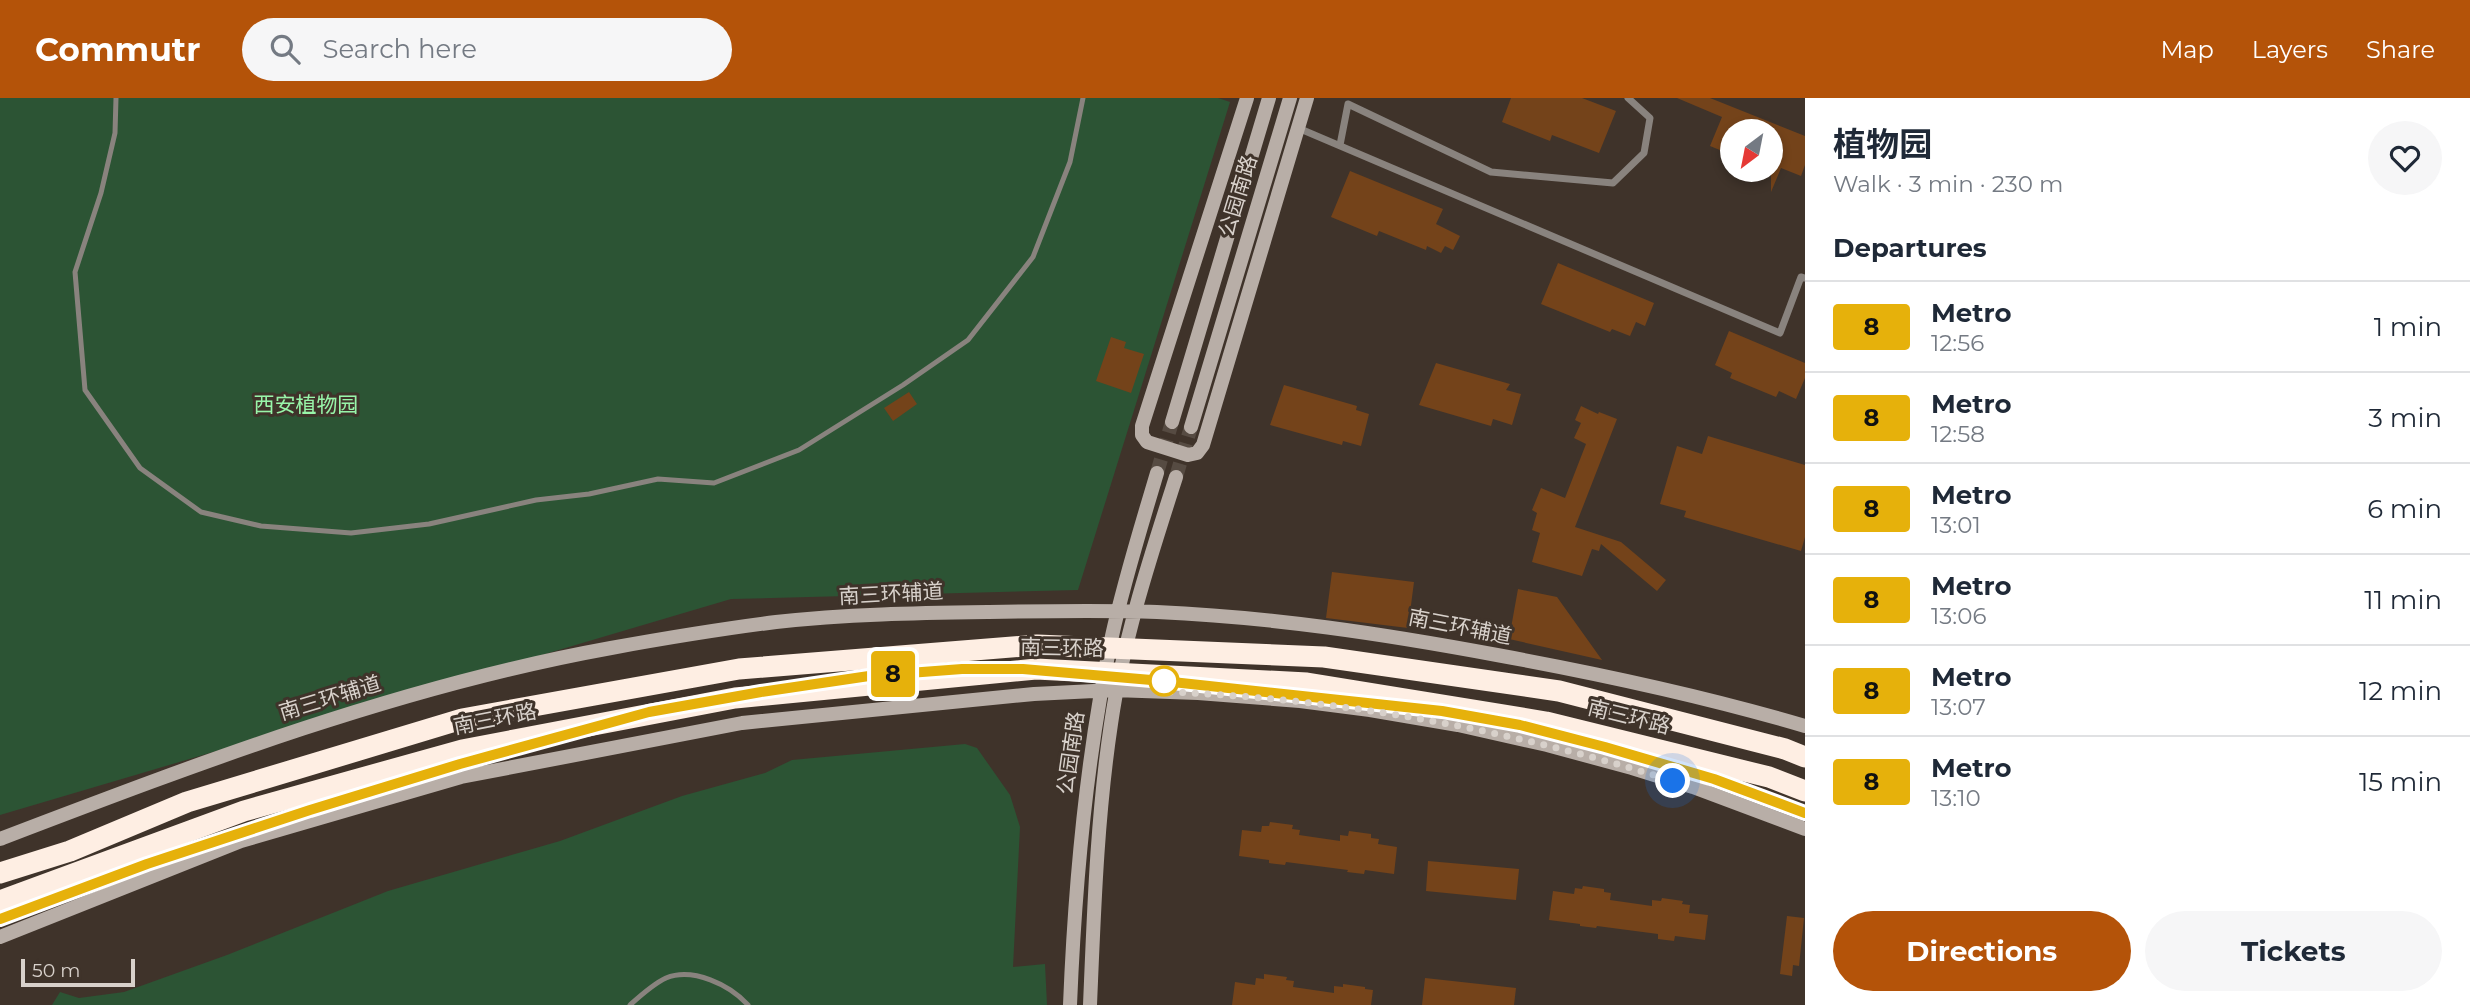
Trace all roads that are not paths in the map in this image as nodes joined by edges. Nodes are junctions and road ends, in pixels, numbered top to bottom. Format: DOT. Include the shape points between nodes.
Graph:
graph roads {
  1 [pos="116,98"];
  2 [pos="1083,98"];
  3 [pos="1247,98"];
  4 [pos="1269,98"];
  5 [pos="1290,98"];
  6 [pos="1307,98"];
  7 [pos="1628,98"];
  8 [pos="1297,128"];
  9 [pos="1340,145"];
  10 [pos="1805,278"];
  11 [pos="1172,422"];
  12 [pos="1191,427"];
  13 [pos="1157,472"];
  14 [pos="1177,477"];
  15 [pos="1114,690"];
  16 [pos="1096,691"];
  17 [pos="1805,726"];
  18 [pos="1805,757"];
  19 [pos="1805,791"];
  20 [pos="1805,828"];
  21 [pos="0,839"];
  22 [pos="0,873"];
  23 [pos="0,901"];
  24 [pos="0,937"];
  25 [pos="629,1005"];
  26 [pos="748,1005"];
  27 [pos="1063,1005"];
  28 [pos="1070,1005"];
  29 [pos="1091,1005"];
  1 -- 2 [label="lane" via="115,133 101,193 75,272 85,390 140,468 201,512 261,526 351,533 429,524 658,479 714,482 799,450 968,340 1033,257 1070,162"];
  3 -- 8 [label="main road" via="1142,426 1147,442 1188,455 1203,445"];
  4 -- 11 [label="main road, 公园南路"];
  5 -- 12 [label="main road, 公园南路"];
  6 -- 8 [label="main road"];
  7 -- 9 [label="street" via="1650,118 1644,153 1613,183 1491,172 1349,104"];
  8 -- 9 [label="street"];
  9 -- 10 [label="street" via="1780,333 1801,277"];
  13 -- 28 [label="main road, 公园南路" via="1118,612 1097,713 1080,850"];
  14 -- 29 [label="main road, 公园南路" via="1141,592 1111,722 1100,808"];
  15 -- 16 [label="main road"];
  15 -- 20 [label="main road" via="1300,701 1458,725 1632,768"];
  15 -- 29 [label="main road"];
  16 -- 24 [label="main road" via="742,723 461,777 241,841"];
  16 -- 27 [label="main road" via="1064,959"];
  17 -- 21 [label="main road, 南三环辅道" via="1635,681 1316,625 1157,612 855,617 708,632 505,671 254,743"];
  18 -- 22 [label="highway, 南三环路" via="1531,687 1324,657 1037,645 739,669 475,717 187,802 69,851"];
  19 -- 23 [label="highway, 南三环路" via="1769,777 1546,722 1307,683 1036,669 735,698 462,750 244,811"];
  25 -- 26 [label="lane" via="666,978 684,974 712,981 738,994"];
}
